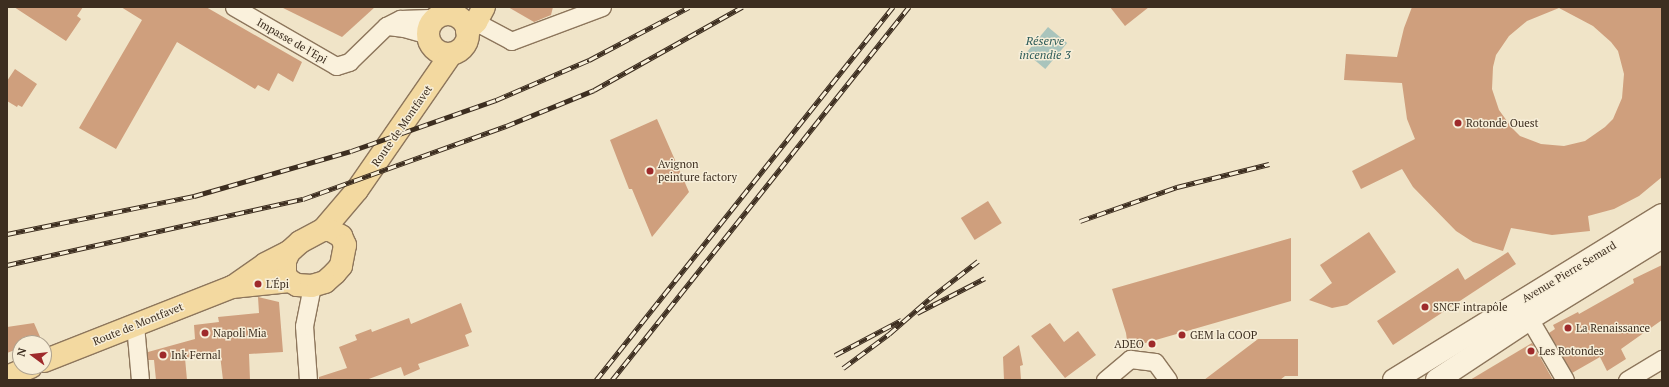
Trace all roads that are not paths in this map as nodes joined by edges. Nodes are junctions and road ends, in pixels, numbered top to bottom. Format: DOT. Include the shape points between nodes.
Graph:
graph roads {
  1 [pos="234,7"];
  2 [pos="602,7"];
  3 [pos="455,26"];
  4 [pos="357,190"];
  5 [pos="1662,215"];
  6 [pos="323,230"];
  7 [pos="1662,237"];
  8 [pos="344,241"];
  9 [pos="289,252"];
  10 [pos="290,281"];
  11 [pos="312,286"];
  12 [pos="232,287"];
  13 [pos="1524,310"];
  14 [pos="135,325"];
  15 [pos="52,359"];
  16 [pos="1662,359"];
  17 [pos="140,380"];
  18 [pos="308,380"];
  19 [pos="1105,380"];
  20 [pos="1168,380"];
  21 [pos="1394,380"];
  22 [pos="1437,380"];
  23 [pos="1565,380"];
  24 [pos="1627,380"];
  1 -- 3 [label="street, Impasse de l'Epi" via="336,66 349,62 386,26 400,19"];
  2 -- 3 [label="street" via="511,41"];
  3 -- 4 [label="main road, Route de Montfavet" via="433,82"];
  4 -- 6 [label="main road, Route de Montfavet"];
  4 -- 8 [label="main road, Route de Montfavet"];
  5 -- 13 [label="main road, Avenue Pierre Semard"];
  6 -- 8 [label="main road" via="337,232"];
  6 -- 9 [label="main road" via="300,242"];
  7 -- 13 [label="main road, Avenue Pierre Semard"];
  8 -- 11 [label="main road" via="344,251 338,270 325,282"];
  9 -- 10 [label="main road" via="284,269"];
  9 -- 12 [label="main road, Route de Montfavet" via="265,264"];
  10 -- 11 [label="main road" via="297,285"];
  10 -- 12 [label="main road, Route de Montfavet"];
  11 -- 18 [label="street" via="304,326"];
  12 -- 14 [label="main road, Route de Montfavet"];
  13 -- 21 [label="main road, Avenue Pierre Semard"];
  13 -- 22 [label="main road, Avenue Pierre Semard"];
  13 -- 23 [label="street"];
  14 -- 15 [label="main road, Route de Montfavet"];
  14 -- 17 [label="street"];
  16 -- 24 [label="street"];
  19 -- 20 [label="street" via="1130,359 1155,362"];
}
